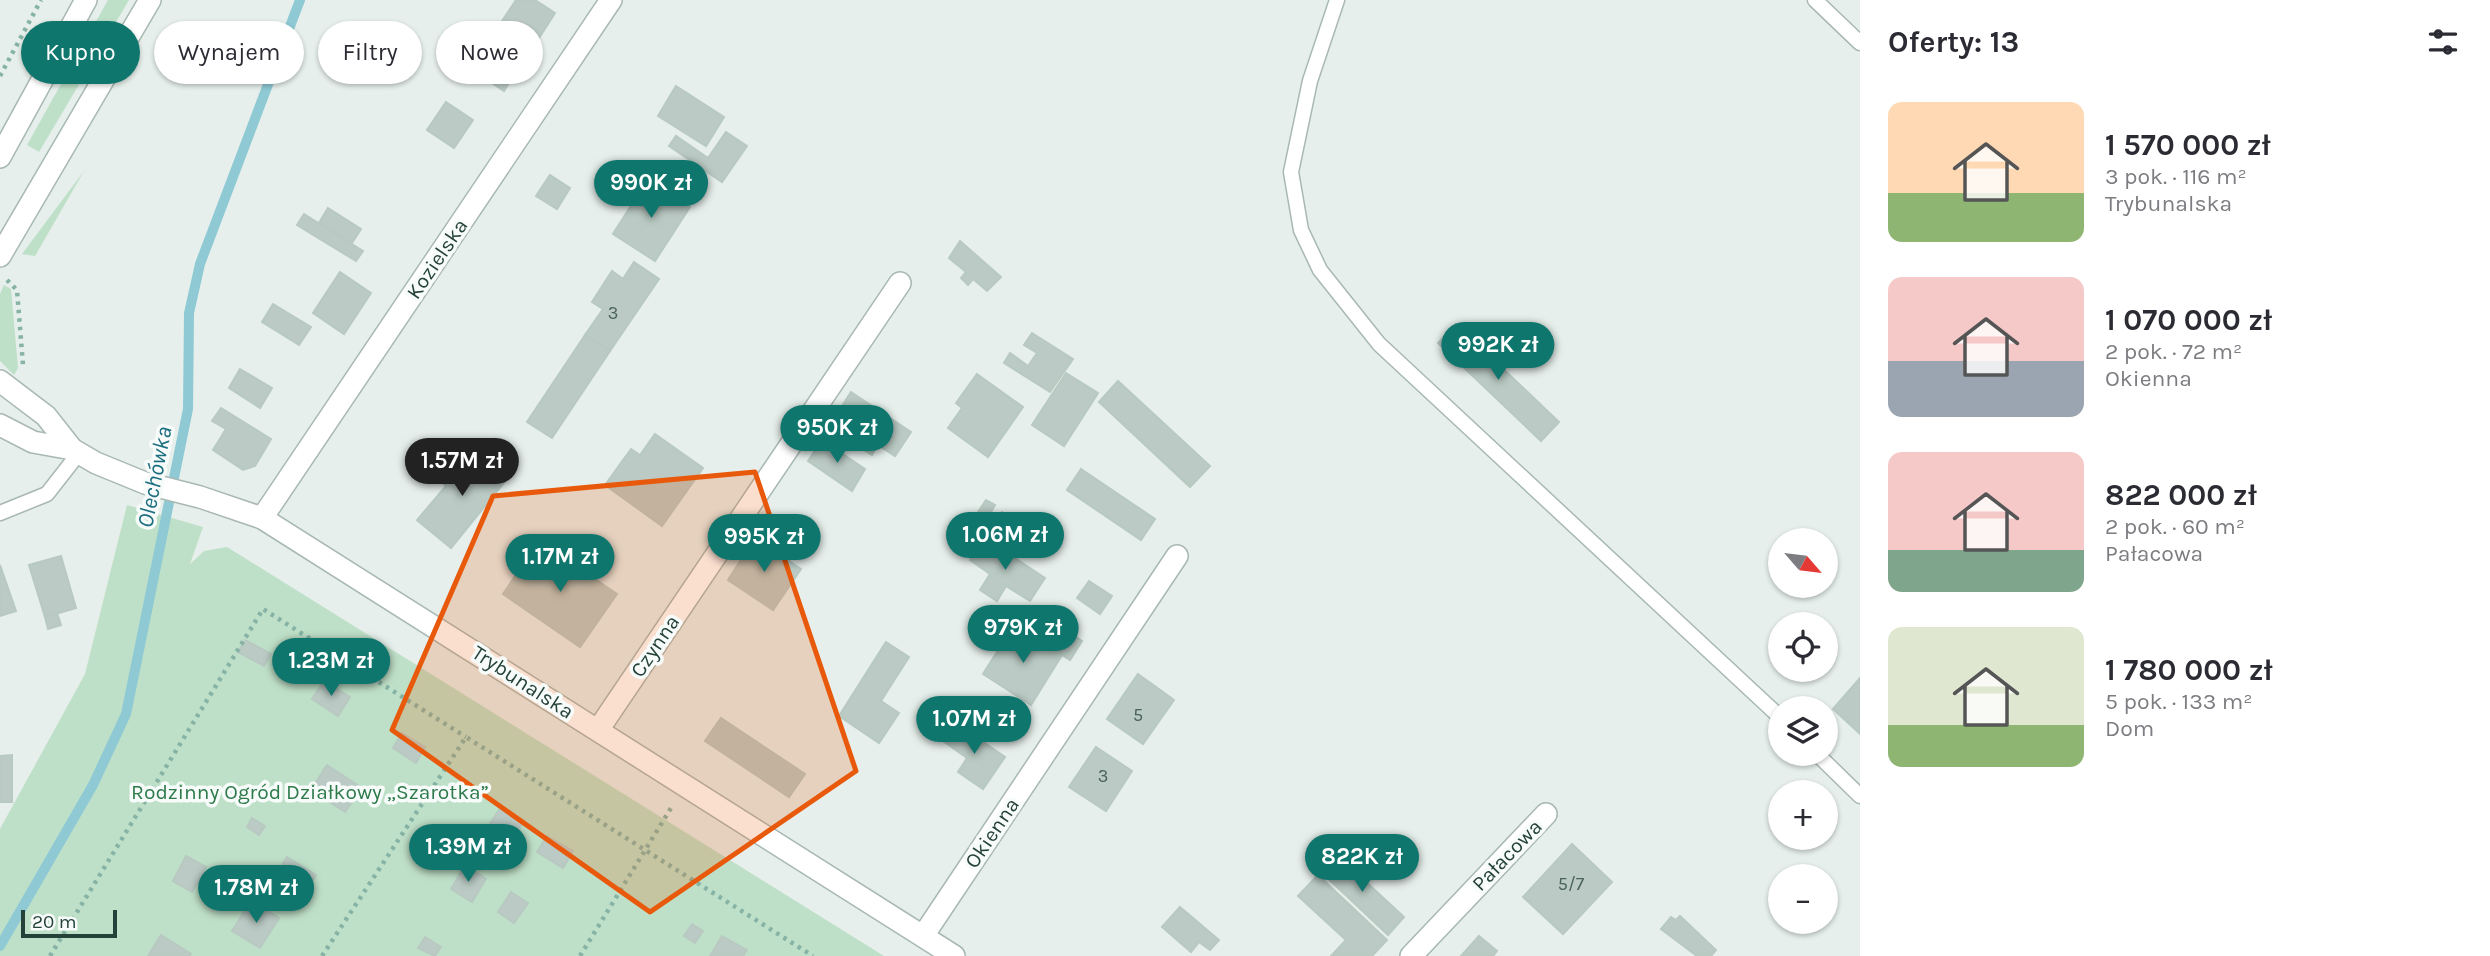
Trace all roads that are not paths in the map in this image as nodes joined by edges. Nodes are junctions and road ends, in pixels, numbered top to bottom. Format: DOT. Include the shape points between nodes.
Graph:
graph roads {
  1 [pos="86,0"];
  2 [pos="150,0"];
  3 [pos="611,0"];
  4 [pos="1337,0"];
  5 [pos="1815,0"];
  6 [pos="1860,43"];
  7 [pos="0,157"];
  8 [pos="0,256"];
  9 [pos="900,283"];
  10 [pos="5,384"];
  11 [pos="0,425"];
  12 [pos="76,451"];
  13 [pos="0,513"];
  14 [pos="262,518"];
  15 [pos="1177,555"];
  16 [pos="1768,707"];
  17 [pos="598,730"];
  18 [pos="1829,766"];
  19 [pos="1860,796"];
  20 [pos="1546,814"];
  21 [pos="923,936"];
  22 [pos="954,956"];
  23 [pos="1411,956"];
  1 -- 7 [label="street"];
  2 -- 8 [label="street"];
  3 -- 14 [label="street, Kozielska"];
  4 -- 16 [label="lane" via="1310,81 1291,172 1301,230 1320,270 1378,344"];
  5 -- 6 [label="lane"];
  9 -- 17 [label="street, Czynna"];
  10 -- 12 [label="street, Trybunalska" via="46,416"];
  11 -- 12 [label="street, Trybunalska" via="33,442"];
  12 -- 13 [label="lane" via="47,494"];
  12 -- 14 [label="street, Trybunalska" via="145,483"];
  14 -- 17 [label="street, Trybunalska"];
  15 -- 21 [label="street, Okienna"];
  17 -- 21 [label="street, Trybunalska"];
  18 -- 19 [label="lane"];
  20 -- 23 [label="street, Pałacowa"];
  21 -- 22 [label="street, Trybunalska"];
}
